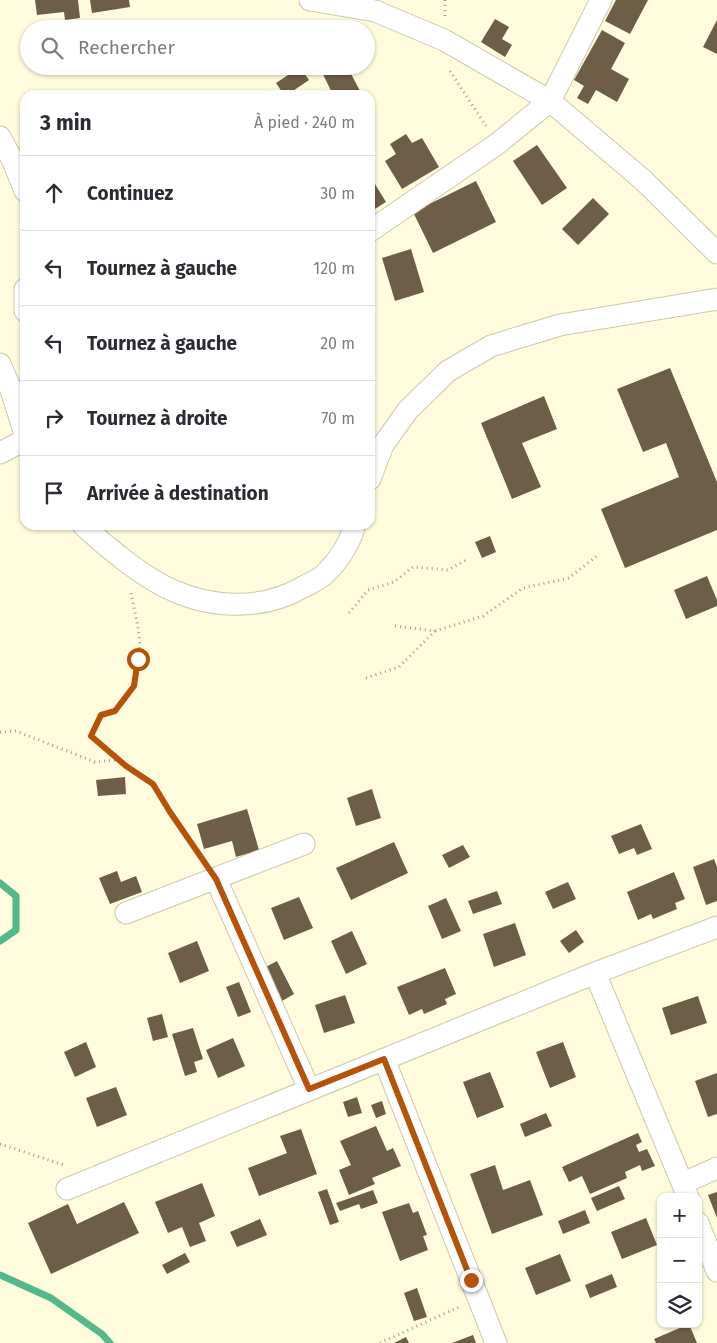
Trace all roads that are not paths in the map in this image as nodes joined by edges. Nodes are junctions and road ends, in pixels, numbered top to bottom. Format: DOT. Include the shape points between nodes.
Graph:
graph roads {
  1 [pos="311,0"];
  2 [pos="601,0"];
  3 [pos="550,101"];
  4 [pos="0,137"];
  5 [pos="20,179"];
  6 [pos="375,228"];
  7 [pos="717,253"];
  8 [pos="717,299"];
  9 [pos="0,364"];
  10 [pos="18,380"];
  11 [pos="20,395"];
  12 [pos="20,443"];
  13 [pos="0,454"];
  14 [pos="375,466"];
  15 [pos="89,530"];
  16 [pos="354,530"];
  17 [pos="304,844"];
  18 [pos="216,879"];
  19 [pos="126,913"];
  20 [pos="717,927"];
  21 [pos="595,973"];
  22 [pos="384,1059"];
  23 [pos="309,1089"];
  24 [pos="717,1168"];
  25 [pos="67,1189"];
  26 [pos="686,1190"];
  27 [pos="702,1233"];
  28 [pos="717,1271"];
  29 [pos="496,1343"];
  1 -- 3 [label="street" via="375,11 444,40"];
  2 -- 3 [label="street"];
  3 -- 6 [label="street" via="497,144"];
  3 -- 7 [label="street" via="643,180"];
  4 -- 5 [label="street"];
  8 -- 14 [label="street" via="560,325 491,346 448,370 408,410 383,445"];
  9 -- 10 [label="street"];
  10 -- 11 [label="street"];
  12 -- 13 [label="street"];
  15 -- 16 [label="street" via="158,583 173,591 225,605 274,601 326,574 351,540"];
  17 -- 18 [label="street"];
  18 -- 19 [label="street"];
  18 -- 23 [label="street"];
  20 -- 21 [label="street"];
  21 -- 22 [label="street"];
  21 -- 26 [label="street"];
  22 -- 23 [label="street"];
  22 -- 29 [label="street"];
  23 -- 25 [label="street"];
  24 -- 26 [label="street"];
  27 -- 28 [label="street"];
}
